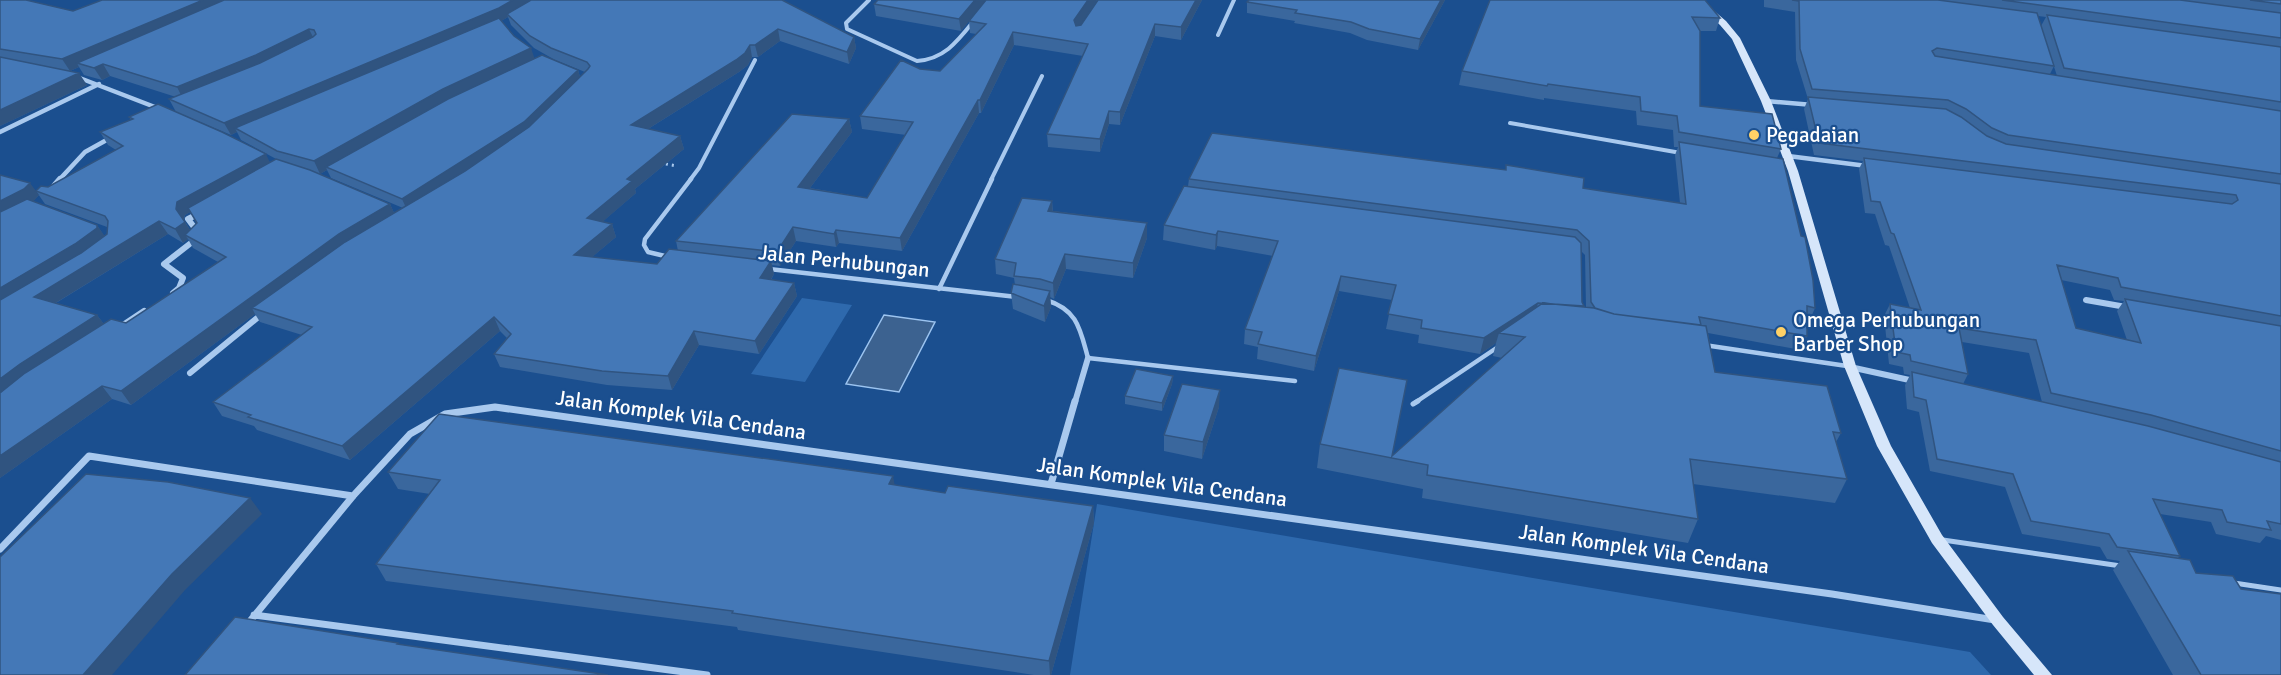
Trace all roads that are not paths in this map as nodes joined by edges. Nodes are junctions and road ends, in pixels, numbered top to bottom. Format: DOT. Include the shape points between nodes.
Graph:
graph roads {
  1 [pos="869,0"];
  2 [pos="1234,0"];
  3 [pos="1696,0"];
  4 [pos="978,16"];
  5 [pos="1218,35"];
  6 [pos="754,60"];
  7 [pos="83,71"];
  8 [pos="1042,76"];
  9 [pos="100,84"];
  10 [pos="1766,101"];
  11 [pos="1824,106"];
  12 [pos="154,115"];
  13 [pos="1510,123"];
  14 [pos="0,132"];
  15 [pos="118,133"];
  16 [pos="1685,154"];
  17 [pos="1788,156"];
  18 [pos="1876,167"];
  19 [pos="52,188"];
  20 [pos="209,208"];
  21 [pos="677,259"];
  22 [pos="757,268"];
  23 [pos="939,289"];
  24 [pos="166,297"];
  25 [pos="1018,297"];
  26 [pos="1041,299"];
  27 [pos="2086,300"];
  28 [pos="272,306"];
  29 [pos="2132,308"];
  30 [pos="147,309"];
  31 [pos="109,333"];
  32 [pos="1508,341"];
  33 [pos="1700,345"];
  34 [pos="1088,358"];
  35 [pos="1850,366"];
  36 [pos="190,373"];
  37 [pos="1295,381"];
  38 [pos="1919,382"];
  39 [pos="1413,404"];
  40 [pos="1051,484"];
  41 [pos="353,496"];
  42 [pos="1937,539"];
  43 [pos="0,549"];
  44 [pos="2128,567"];
  45 [pos="2222,581"];
  46 [pos="2281,590"];
  47 [pos="254,615"];
  48 [pos="1998,621"];
  49 [pos="240,632"];
  50 [pos="707,675"];
  51 [pos="2044,675"];
  1 -- 4 [label="lane" via="846,23 847,29 917,61 943,56"];
  2 -- 5 [label="lane"];
  3 -- 10 [label="main road" via="1736,38"];
  6 -- 21 [label="lane" via="699,168 645,239 648,252"];
  7 -- 9 [label="street" via="72,76"];
  8 -- 23 [label="lane, Jalan Perhubungan"];
  9 -- 12 [label="street" via="163,110"];
  9 -- 14 [label="street"];
  10 -- 11 [label="street"];
  10 -- 17 [label="main road"];
  13 -- 16 [label="lane"];
  15 -- 19 [label="street" via="85,152"];
  17 -- 18 [label="street"];
  17 -- 35 [label="main road" via="1788,171"];
  20 -- 24 [label="street" via="188,219 200,236 164,264 183,278 179,288"];
  22 -- 23 [label="lane, Jalan Perhubungan"];
  23 -- 25 [label="lane, Jalan Perhubungan"];
  26 -- 34 [label="lane" via="1064,306 1072,313"];
  27 -- 29 [label="street"];
  28 -- 36 [label="street"];
  30 -- 31 [label="street"];
  32 -- 39 [label="lane"];
  33 -- 35 [label="lane"];
  34 -- 37 [label="lane"];
  34 -- 40 [label="street"];
  35 -- 38 [label="street"];
  35 -- 42 [label="main road" via="1884,446"];
  40 -- 41 [label="street, Jalan Komplek Vila Cendana" via="495,407 445,414 424,424 402,442"];
  40 -- 48 [label="street, Jalan Komplek Vila Cendana" via="1808,590"];
  41 -- 43 [label="street" via="89,456"];
  41 -- 47 [label="street, Jalan Komplek Vila Cendana"];
  42 -- 44 [label="lane"];
  42 -- 48 [label="main road"];
  45 -- 46 [label="lane"];
  47 -- 49 [label="street, Jalan Komplek Vila Cendana"];
  47 -- 50 [label="street"];
  48 -- 51 [label="main road"];
}
